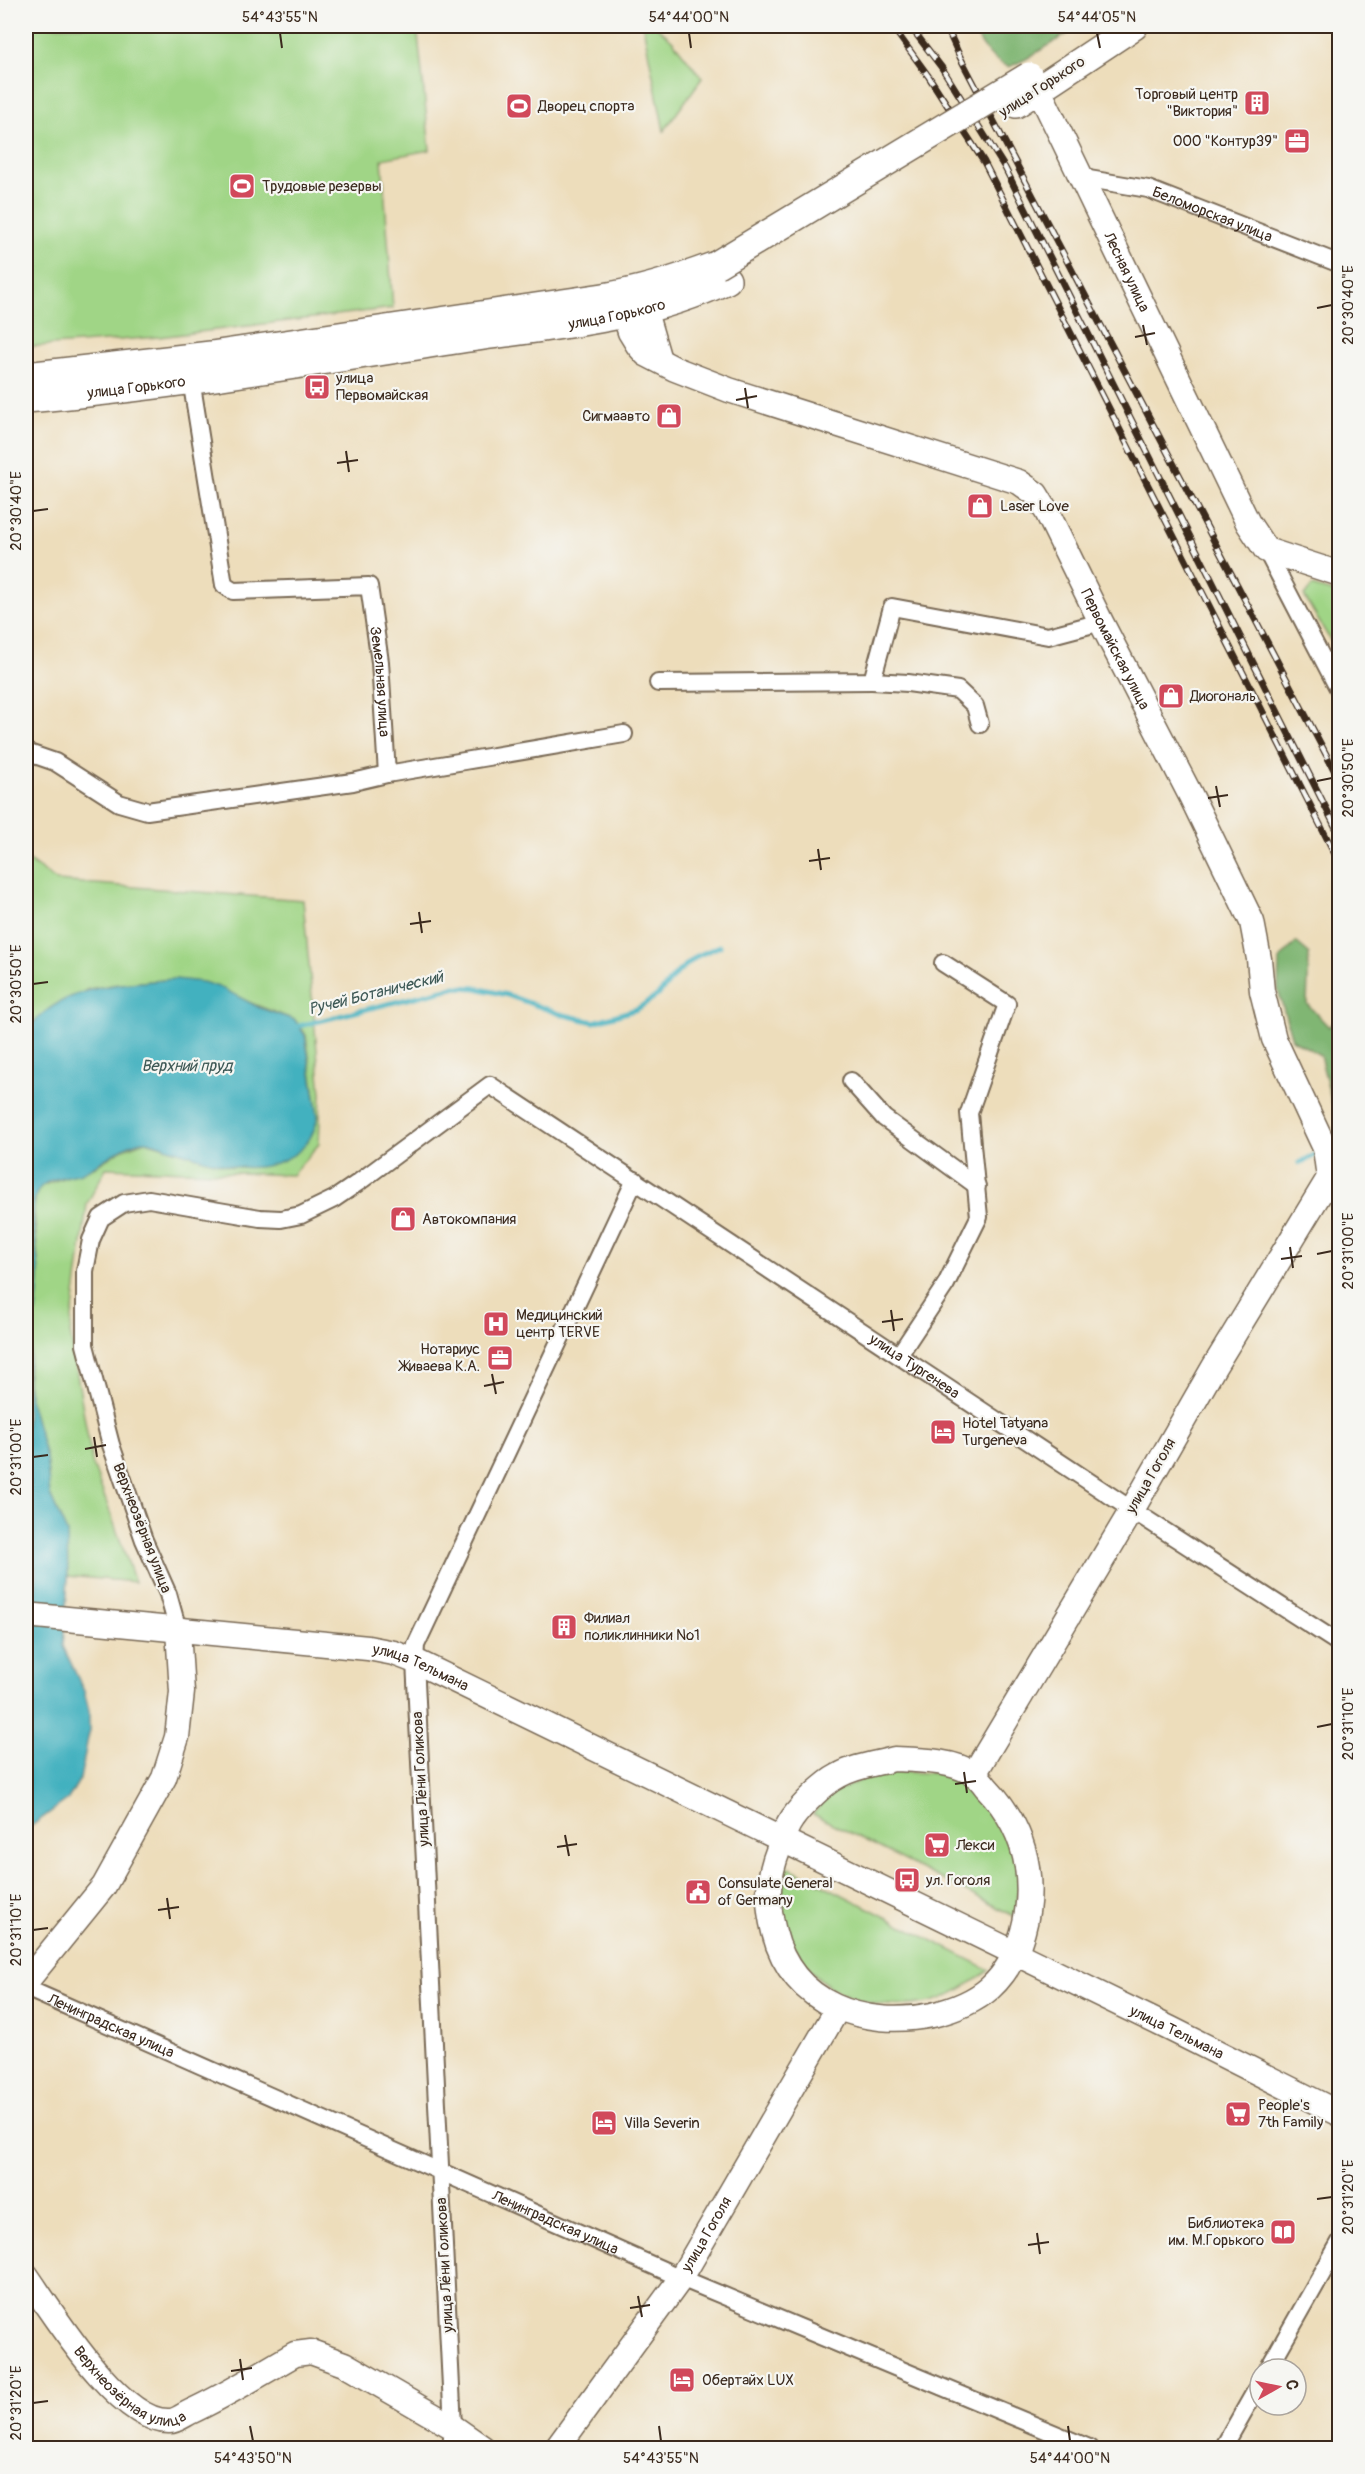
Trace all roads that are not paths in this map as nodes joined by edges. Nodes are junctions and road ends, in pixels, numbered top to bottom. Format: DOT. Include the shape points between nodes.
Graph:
graph roads {
  1 [pos="1104,26"];
  2 [pos="1134,26"];
  3 [pos="1034,83"];
  4 [pos="1083,178"];
  5 [pos="1340,264"];
  6 [pos="632,302"];
  7 [pos="189,369"];
  8 [pos="26,376"];
  9 [pos="26,399"];
  10 [pos="1266,550"];
  11 [pos="1340,574"];
  12 [pos="1101,622"];
  13 [pos="872,681"];
  14 [pos="658,683"];
  15 [pos="1340,692"];
  16 [pos="980,724"];
  17 [pos="624,734"];
  18 [pos="26,752"];
  19 [pos="387,774"];
  20 [pos="943,963"];
  21 [pos="851,1081"];
  22 [pos="490,1085"];
  23 [pos="1329,1178"];
  24 [pos="635,1180"];
  25 [pos="977,1186"];
  26 [pos="899,1355"];
  27 [pos="1132,1510"];
  28 [pos="26,1616"];
  29 [pos="178,1630"];
  30 [pos="1340,1644"];
  31 [pos="415,1661"];
  32 [pos="974,1774"];
  33 [pos="782,1840"];
  34 [pos="1015,1952"];
  35 [pos="26,1982"];
  36 [pos="26,1988"];
  37 [pos="838,2008"];
  38 [pos="1340,2114"];
  39 [pos="440,2171"];
  40 [pos="1340,2242"];
  41 [pos="26,2275"];
  42 [pos="681,2278"];
  43 [pos="1275,2357"];
  44 [pos="1248,2404"];
  45 [pos="452,2438"];
  46 [pos="483,2448"];
  47 [pos="557,2448"];
  48 [pos="1089,2448"];
  49 [pos="1223,2448"];
  1 -- 3 [label="main road, улица Горького"];
  2 -- 3 [label="main road, улица Горького"];
  3 -- 4 [label="street, Лесная улица"];
  3 -- 6 [label="main road, улица Горького" via="681,300"];
  4 -- 5 [label="street, Беломорская улица" via="1148,189"];
  4 -- 10 [label="street, Лесная улица" via="1243,512"];
  6 -- 7 [label="main road, улица Горького"];
  6 -- 12 [label="street, Первомайская улица" via="638,345 646,354 675,369 729,390 1019,482 1036,494 1047,512"];
  7 -- 8 [label="main road, улица Горького"];
  7 -- 9 [label="main road, улица Горького"];
  7 -- 19 [label="street, Земельная улица" via="224,585 233,591 369,586 380,662"];
  10 -- 11 [label="street"];
  10 -- 15 [label="street, Лесная улица"];
  12 -- 13 [label="street" via="1048,636 892,607"];
  12 -- 23 [label="street, Первомайская улица" via="1252,922 1274,1039 1325,1148"];
  13 -- 14 [label="street"];
  13 -- 16 [label="street" via="958,690 975,706"];
  17 -- 19 [label="street"];
  18 -- 19 [label="street" via="55,762 119,803 147,811"];
  20 -- 25 [label="street" via="1007,1004 969,1113"];
  21 -- 25 [label="street" via="884,1118"];
  22 -- 24 [label="street, улица Тургенева"];
  22 -- 29 [label="street, Верхнеозёрная улица" via="359,1182 301,1215 260,1218 149,1199 124,1203 101,1218 91,1240 85,1271 85,1345 111,1445"];
  23 -- 27 [label="street, улица Гоголя"];
  24 -- 26 [label="street, улица Тургенева"];
  24 -- 31 [label="street, улица Лёни Голикова" via="423,1627"];
  25 -- 26 [label="street" via="979,1217 946,1284"];
  26 -- 27 [label="street, улица Тургенева"];
  27 -- 30 [label="street, улица Тургенева"];
  27 -- 32 [label="street, улица Гоголя"];
  28 -- 29 [label="street, улица Тельмана"];
  29 -- 31 [label="street, улица Тельмана" via="368,1648"];
  29 -- 35 [label="street, Верхнеозёрная улица" via="182,1692 177,1737 164,1778 104,1886"];
  31 -- 33 [label="street, улица Тельмана"];
  31 -- 39 [label="street, улица Лёни Голикова"];
  32 -- 33 [label="street" via="928,1760 894,1759 858,1767 836,1776 806,1803 791,1820"];
  32 -- 34 [label="street" via="1002,1803 1024,1852 1028,1878 1026,1913"];
  33 -- 34 [label="street, улица Тельмана"];
  33 -- 37 [label="street" via="768,1882 775,1940 782,1958 802,1985"];
  34 -- 37 [label="street" via="991,1987 944,2012 913,2019 881,2019"];
  34 -- 38 [label="street, улица Тельмана"];
  36 -- 39 [label="street, Ленинградская улица"];
  37 -- 42 [label="street, улица Гоголя"];
  39 -- 42 [label="street, Ленинградская улица"];
  39 -- 45 [label="street, улица Лёни Голикова"];
  40 -- 43 [label="street"];
  41 -- 45 [label="street, Верхнеозёрная улица" via="103,2380 130,2407 150,2418 171,2421 295,2354 311,2352 344,2364"];
  42 -- 47 [label="street, улица Гоголя"];
  42 -- 48 [label="street, Ленинградская улица"];
  44 -- 49 [label="street"];
  45 -- 46 [label="street, Верхнеозёрная улица"];
}
